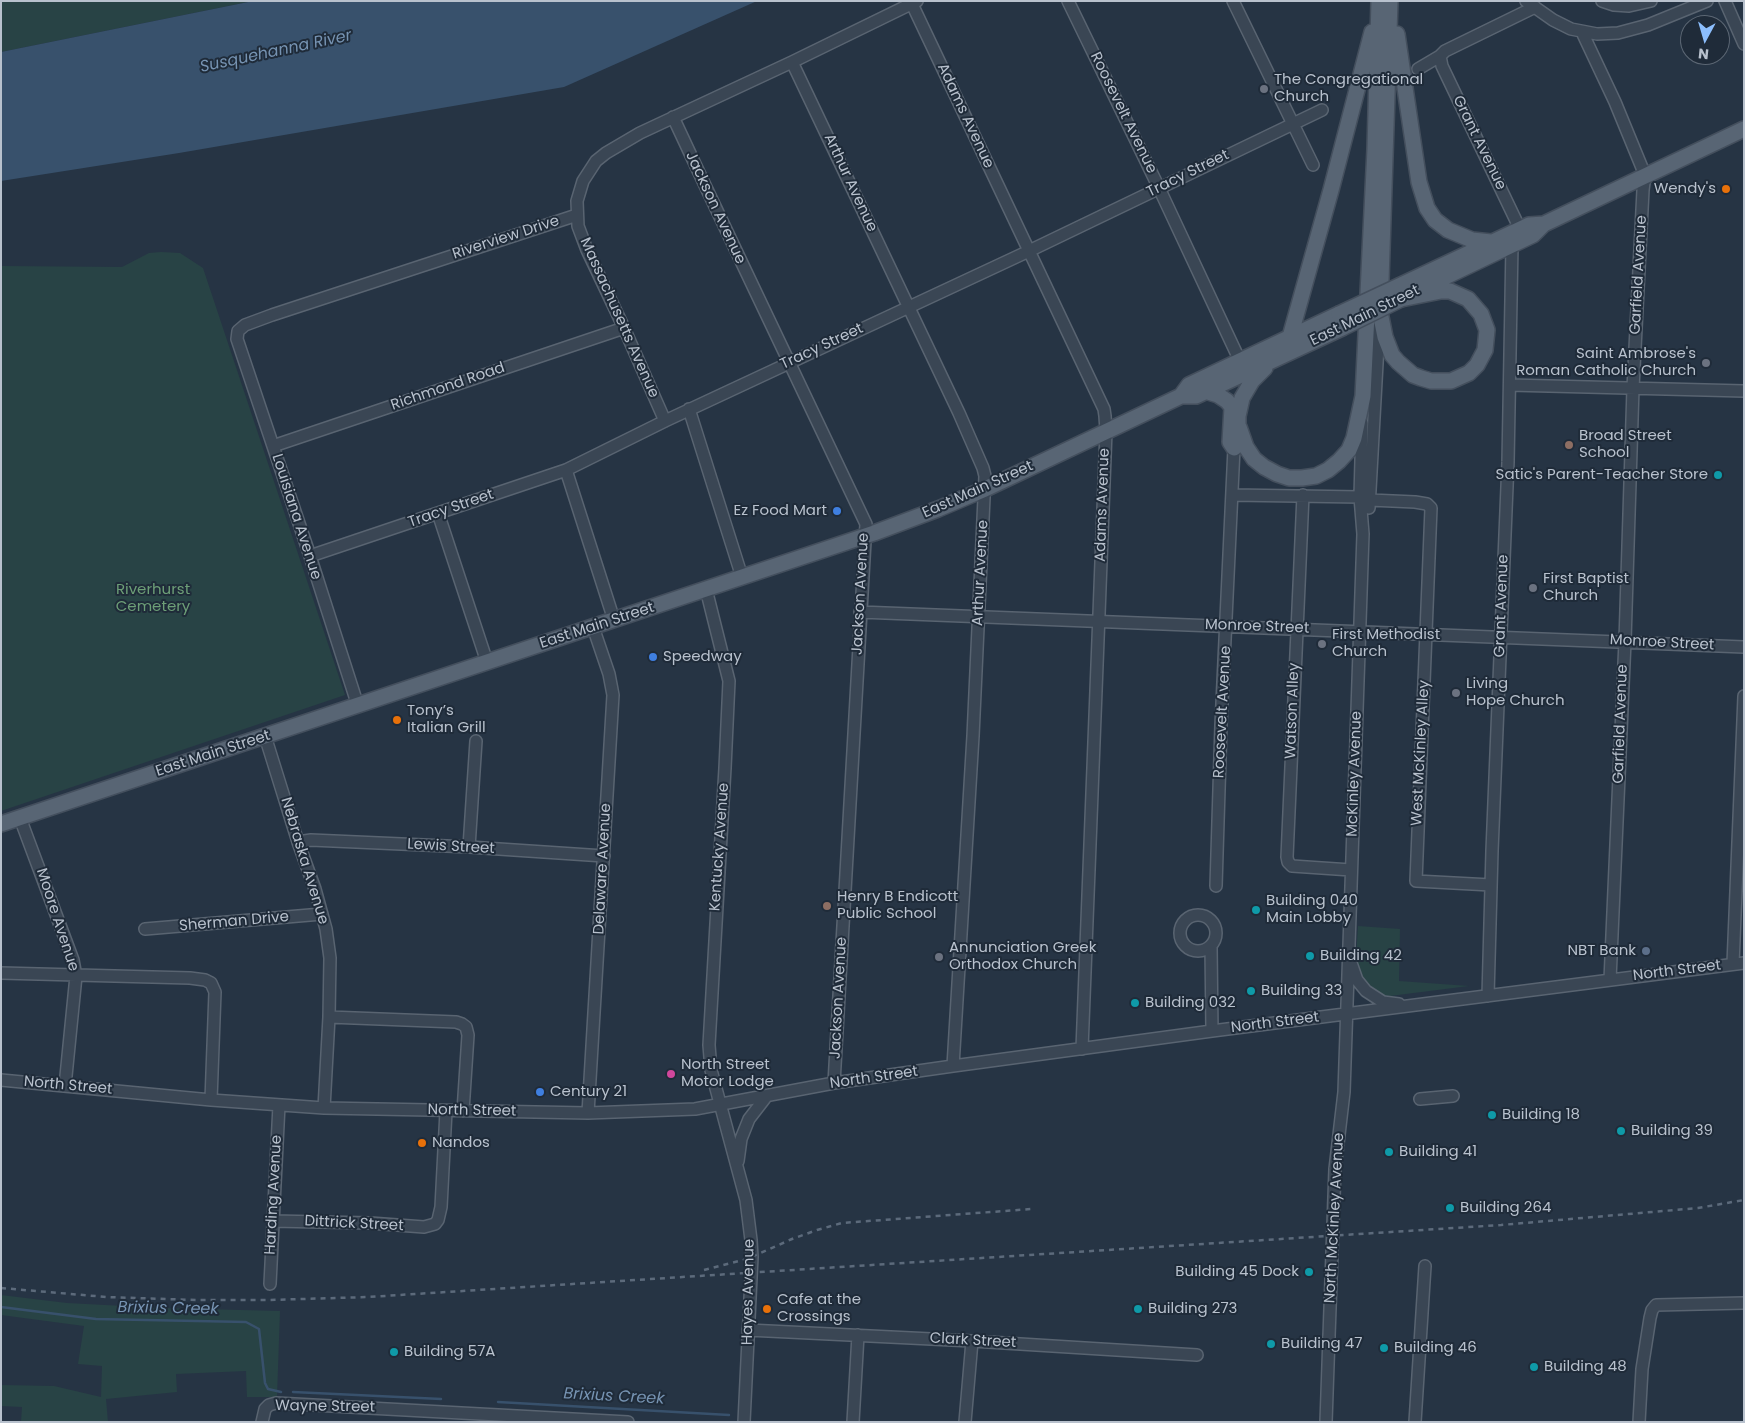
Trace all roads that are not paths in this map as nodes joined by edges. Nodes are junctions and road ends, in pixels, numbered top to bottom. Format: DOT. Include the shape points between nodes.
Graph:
graph roads {
  1 [pos="1068,1"];
  2 [pos="1233,1"];
  3 [pos="1602,1"];
  4 [pos="1651,1"];
  5 [pos="1707,1"];
  6 [pos="1725,1"];
  7 [pos="915,2"];
  8 [pos="1384,2"];
  9 [pos="1530,4"];
  10 [pos="1582,32"];
  11 [pos="1744,44"];
  12 [pos="1440,56"];
  13 [pos="792,62"];
  14 [pos="1418,69"];
  15 [pos="1322,110"];
  16 [pos="674,117"];
  17 [pos="1293,124"];
  18 [pos="1744,129"];
  19 [pos="1729,136"];
  20 [pos="1744,141"];
  21 [pos="1313,165"];
  22 [pos="1645,176"];
  23 [pos="1159,188"];
  24 [pos="577,215"];
  25 [pos="1544,224"];
  26 [pos="1520,229"];
  27 [pos="1491,242"];
  28 [pos="1512,245"];
  29 [pos="1028,251"];
  30 [pos="1401,292"];
  31 [pos="908,307"];
  32 [pos="1380,312"];
  33 [pos="1341,321"];
  34 [pos="624,328"];
  35 [pos="239,329"];
  36 [pos="1290,337"];
  37 [pos="1274,360"];
  38 [pos="1240,361"];
  39 [pos="788,363"];
  40 [pos="1510,385"];
  41 [pos="1633,388"];
  42 [pos="1744,391"];
  43 [pos="1205,392"];
  44 [pos="1181,396"];
  45 [pos="1363,396"];
  46 [pos="689,409"];
  47 [pos="665,420"];
  48 [pos="1239,427"];
  49 [pos="1106,431"];
  50 [pos="273,446"];
  51 [pos="1234,448"];
  52 [pos="566,470"];
  53 [pos="985,488"];
  54 [pos="1233,494"];
  55 [pos="1303,495"];
  56 [pos="1365,499"];
  57 [pos="438,513"];
  58 [pos="865,536"];
  59 [pos="310,556"];
  60 [pos="742,577"];
  61 [pos="706,589"];
  62 [pos="860,612"];
  63 [pos="979,616"];
  64 [pos="614,620"];
  65 [pos="1099,621"];
  66 [pos="1227,625"];
  67 [pos="593,627"];
  68 [pos="1296,628"];
  69 [pos="1360,632"];
  70 [pos="1427,635"];
  71 [pos="1500,636"];
  72 [pos="1625,641"];
  73 [pos="1744,647"];
  74 [pos="487,662"];
  75 [pos="1744,696"];
  76 [pos="358,706"];
  77 [pos="266,736"];
  78 [pos="476,741"];
  79 [pos="20,818"];
  80 [pos="1,824"];
  81 [pos="298,842"];
  82 [pos="469,847"];
  83 [pos="604,856"];
  84 [pos="1351,870"];
  85 [pos="1490,884"];
  86 [pos="1216,886"];
  87 [pos="322,914"];
  88 [pos="145,929"];
  89 [pos="1211,946"];
  90 [pos="1348,956"];
  91 [pos="1738,964"];
  92 [pos="1,973"];
  93 [pos="76,976"];
  94 [pos="1610,980"];
  95 [pos="1488,996"];
  96 [pos="1413,1006"];
  97 [pos="1346,1014"];
  98 [pos="329,1017"];
  99 [pos="1212,1031"];
  100 [pos="1082,1049"];
  101 [pos="953,1066"];
  102 [pos="1,1080"];
  103 [pos="834,1083"];
  104 [pos="65,1086"];
  105 [pos="1453,1096"];
  106 [pos="766,1097"];
  107 [pos="1420,1098"];
  108 [pos="211,1100"];
  109 [pos="279,1105"];
  110 [pos="720,1106"];
  111 [pos="324,1108"];
  112 [pos="446,1111"];
  113 [pos="463,1111"];
  114 [pos="588,1113"];
  115 [pos="738,1170"];
  116 [pos="273,1220"];
  117 [pos="1425,1266"];
  118 [pos="270,1284"];
  119 [pos="1744,1302"];
  120 [pos="748,1330"];
  121 [pos="858,1335"];
  122 [pos="972,1341"];
  123 [pos="1197,1355"];
  124 [pos="263,1416"];
  125 [pos="628,1422"];
  126 [pos="744,1422"];
  127 [pos="853,1422"];
  128 [pos="965,1422"];
  129 [pos="1326,1422"];
  130 [pos="1415,1422"];
  131 [pos="1639,1422"];
  1 -- 23 [label="street, Roosevelt Avenue"];
  2 -- 17 [label="street"];
  3 -- 4 [label="street" via="1629,6"];
  5 -- 10 [label="street" via="1648,25 1618,33"];
  6 -- 11 [label="street"];
  7 -- 13 [label="street, Riverview Drive"];
  7 -- 29 [label="street, Adams Avenue"];
  8 -- 27 [label="main road" via="1397,35 1419,182 1427,208 1448,230 1472,240"];
  8 -- 32 [label="main road"];
  8 -- 36 [label="main road" via="1372,29"];
  8 -- 45 [label="main road"];
  9 -- 10 [label="street" via="1552,20"];
  9 -- 12 [label="street" via="1445,50"];
  10 -- 22 [label="street, Garfield Avenue"];
  12 -- 14 [label="street"];
  12 -- 26 [label="street, Grant Avenue"];
  13 -- 16 [label="street, Riverview Drive"];
  13 -- 31 [label="street, Arthur Avenue"];
  15 -- 17 [label="street, Tracy Street"];
  16 -- 24 [label="street, Riverview Drive" via="640,133 596,161 580,189"];
  16 -- 39 [label="street, Jackson Avenue"];
  17 -- 21 [label="street"];
  17 -- 23 [label="street, Tracy Street"];
  18 -- 19 [label="main road, East Main Street"];
  19 -- 20 [label="main road"];
  19 -- 22 [label="main road, East Main Street"];
  22 -- 25 [label="main road, East Main Street"];
  22 -- 41 [label="street, Garfield Avenue"];
  23 -- 29 [label="street, Tracy Street"];
  23 -- 38 [label="street, Roosevelt Avenue"];
  24 -- 34 [label="street, Massachusetts Avenue" via="587,250"];
  24 -- 35 [label="street, Riverview Drive"];
  25 -- 26 [label="main road, East Main Street"];
  25 -- 28 [label="main road, East Main Street" via="1533,235"];
  26 -- 27 [label="main road, East Main Street"];
  27 -- 30 [label="main road, East Main Street"];
  28 -- 30 [label="main road, East Main Street"];
  28 -- 40 [label="street, Grant Avenue"];
  29 -- 31 [label="street, Tracy Street"];
  29 -- 49 [label="street, Adams Avenue" via="1104,409"];
  30 -- 32 [label="main road" via="1450,292 1468,299 1482,314 1486,330 1485,350 1469,373 1452,381 1431,381 1413,375 1392,354"];
  30 -- 33 [label="main road, East Main Street, bridge"];
  31 -- 39 [label="street, Tracy Street"];
  31 -- 53 [label="street, Arthur Avenue" via="983,468"];
  32 -- 56 [label="street, McKinley Avenue"];
  33 -- 36 [label="main road, East Main Street"];
  33 -- 37 [label="main road, East Main Street"];
  34 -- 47 [label="street, Massachusetts Avenue"];
  34 -- 50 [label="street, Richmond Road"];
  35 -- 50 [label="street, Louisiana Avenue" via="237,338"];
  36 -- 38 [label="main road, East Main Street"];
  37 -- 43 [label="main road, East Main Street"];
  37 -- 48 [label="main road" via="1252,381 1242,398"];
  38 -- 44 [label="main road, East Main Street" via="1189,385"];
  39 -- 46 [label="street, Tracy Street"];
  39 -- 58 [label="street, Jackson Avenue" via="866,524"];
  40 -- 41 [label="street"];
  40 -- 71 [label="street, Grant Avenue"];
  41 -- 42 [label="street"];
  41 -- 72 [label="street, Garfield Avenue"];
  43 -- 44 [label="main road, East Main Street"];
  43 -- 51 [label="main road" via="1218,395 1232,407 1230,442"];
  44 -- 49 [label="main road, East Main Street"];
  45 -- 48 [label="main road" via="1349,450 1328,470 1316,476 1289,478 1264,467 1246,447"];
  45 -- 56 [label="street, McKinley Avenue"];
  46 -- 47 [label="street, Tracy Street"];
  46 -- 60 [label="street"];
  47 -- 52 [label="street, Tracy Street"];
  48 -- 51 [label="main road" via="1238,443"];
  49 -- 53 [label="main road, East Main Street"];
  49 -- 65 [label="street, Adams Avenue"];
  50 -- 59 [label="street, Louisiana Avenue"];
  51 -- 54 [label="street, Roosevelt Avenue"];
  52 -- 57 [label="street, Tracy Street"];
  52 -- 64 [label="street"];
  53 -- 58 [label="main road, East Main Street"];
  53 -- 63 [label="street, Arthur Avenue"];
  54 -- 55 [label="street"];
  54 -- 66 [label="street, Roosevelt Avenue"];
  55 -- 56 [label="street"];
  55 -- 68 [label="street, Watson Alley"];
  56 -- 69 [label="street, McKinley Avenue"];
  56 -- 70 [label="street, West McKinley Alley" via="1415,502 1432,508"];
  57 -- 59 [label="street, Tracy Street"];
  57 -- 74 [label="street"];
  58 -- 60 [label="main road, East Main Street"];
  58 -- 62 [label="street, Jackson Avenue"];
  59 -- 76 [label="street, Louisiana Avenue"];
  60 -- 61 [label="main road, East Main Street"];
  61 -- 64 [label="main road, East Main Street"];
  61 -- 110 [label="street, Kentucky Avenue" via="729,681 709,1030 711,1070"];
  62 -- 63 [label="street, Monroe Street"];
  62 -- 103 [label="street, Jackson Avenue"];
  63 -- 65 [label="street, Monroe Street"];
  63 -- 101 [label="street, Arthur Avenue"];
  64 -- 67 [label="main road, East Main Street"];
  65 -- 66 [label="street, Monroe Street"];
  65 -- 100 [label="street, Adams Avenue"];
  66 -- 68 [label="street, Monroe Street"];
  66 -- 86 [label="street, Roosevelt Avenue"];
  67 -- 74 [label="main road, East Main Street"];
  67 -- 83 [label="street, Delaware Avenue" via="613,695"];
  68 -- 69 [label="street, Monroe Street"];
  68 -- 84 [label="street, Watson Alley" via="1288,862 1292,866"];
  69 -- 70 [label="street, Monroe Street"];
  69 -- 84 [label="street, McKinley Avenue"];
  70 -- 71 [label="street, Monroe Street"];
  70 -- 85 [label="street, West McKinley Alley" via="1416,881"];
  71 -- 72 [label="street, Monroe Street"];
  71 -- 85 [label="street, Grant Avenue"];
  72 -- 73 [label="street, Monroe Street"];
  72 -- 94 [label="street, Garfield Avenue"];
  74 -- 76 [label="main road, East Main Street"];
  75 -- 91 [label="street"];
  76 -- 77 [label="main road, East Main Street"];
  77 -- 79 [label="main road, East Main Street"];
  77 -- 81 [label="street, Nebraska Avenue"];
  78 -- 82 [label="street"];
  79 -- 80 [label="main road, East Main Street"];
  79 -- 93 [label="street, Moore Avenue" via="70,951"];
  81 -- 82 [label="street, Lewis Street"];
  81 -- 87 [label="street, Nebraska Avenue"];
  82 -- 83 [label="street, Lewis Street"];
  83 -- 114 [label="street, Delaware Avenue"];
  84 -- 90 [label="street, McKinley Avenue"];
  85 -- 95 [label="street, Grant Avenue"];
  87 -- 88 [label="street, Sherman Drive"];
  87 -- 98 [label="street, Nebraska Avenue" via="330,958"];
  89 -- 99 [label="street"];
  90 -- 96 [label="street" via="1357,980 1366,991 1383,1002"];
  90 -- 97 [label="street, McKinley Avenue"];
  91 -- 94 [label="street, North Street"];
  92 -- 93 [label="street"];
  93 -- 104 [label="street, Moore Avenue"];
  93 -- 108 [label="street" via="190,978 211,983 214,992"];
  94 -- 95 [label="street, North Street"];
  95 -- 96 [label="street, North Street"];
  96 -- 97 [label="street, North Street"];
  97 -- 99 [label="street, North Street"];
  97 -- 129 [label="street, North McKinley Avenue, bridge" via="1344,1092 1335,1170"];
  98 -- 111 [label="street, Nebraska Avenue"];
  98 -- 113 [label="street" via="462,1024 468,1035"];
  99 -- 100 [label="street, North Street"];
  100 -- 101 [label="street, North Street"];
  101 -- 103 [label="street, North Street"];
  102 -- 104 [label="street, North Street"];
  103 -- 106 [label="street, North Street"];
  104 -- 108 [label="street, North Street"];
  105 -- 107 [label="street"];
  106 -- 110 [label="street, North Street"];
  106 -- 115 [label="street" via="749,1119 741,1139"];
  108 -- 109 [label="street, North Street"];
  109 -- 111 [label="street, North Street"];
  109 -- 116 [label="street, Harding Avenue"];
  110 -- 114 [label="street, North Street"];
  110 -- 115 [label="street, Hayes Avenue"];
  111 -- 112 [label="street, North Street"];
  112 -- 113 [label="street, North Street"];
  112 -- 116 [label="street, Dittrick Street" via="441,1207 435,1224 424,1227"];
  113 -- 114 [label="street, North Street"];
  115 -- 120 [label="street, Hayes Avenue" via="751,1240"];
  116 -- 118 [label="street, Harding Avenue"];
  117 -- 130 [label="street"];
  119 -- 131 [label="street" via="1656,1305 1650,1318 1642,1369"];
  120 -- 121 [label="street, Clark Street"];
  120 -- 126 [label="street, Hayes Avenue"];
  121 -- 122 [label="street, Clark Street"];
  121 -- 127 [label="street"];
  122 -- 123 [label="street, Clark Street"];
  122 -- 128 [label="street"];
  124 -- 125 [label="street, Wayne Street" via="268,1405 276,1403"];
}
